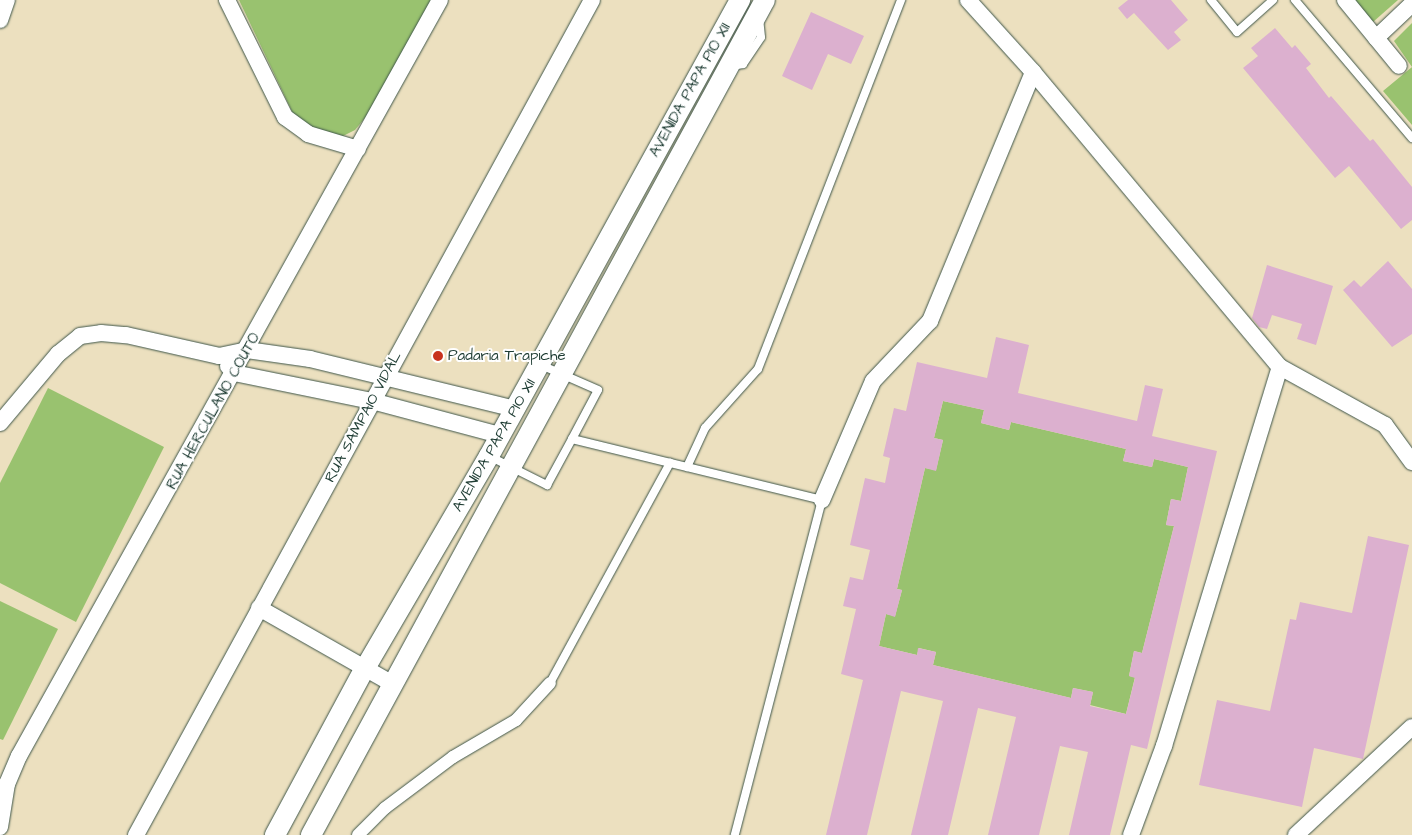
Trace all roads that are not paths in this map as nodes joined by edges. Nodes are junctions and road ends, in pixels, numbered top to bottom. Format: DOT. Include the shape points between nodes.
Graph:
graph roads {
  1 [pos="227,0"];
  2 [pos="440,0"];
  3 [pos="592,0"];
  4 [pos="740,0"];
  5 [pos="901,0"];
  6 [pos="968,0"];
  7 [pos="1211,0"];
  8 [pos="1272,0"];
  9 [pos="1295,0"];
  10 [pos="1345,0"];
  11 [pos="1412,4"];
  12 [pos="762,7"];
  13 [pos="1376,38"];
  14 [pos="1399,66"];
  15 [pos="1033,72"];
  16 [pos="1412,138"];
  17 [pos="358,149"];
  18 [pos="647,169"];
  19 [pos="667,181"];
  20 [pos="247,350"];
  21 [pos="219,356"];
  22 [pos="540,365"];
  23 [pos="1280,367"];
  24 [pos="234,373"];
  25 [pos="562,374"];
  26 [pos="386,376"];
  27 [pos="372,401"];
  28 [pos="515,409"];
  29 [pos="0,423"];
  30 [pos="500,435"];
  31 [pos="572,439"];
  32 [pos="489,456"];
  33 [pos="1412,462"];
  34 [pos="670,463"];
  35 [pos="510,466"];
  36 [pos="687,467"];
  37 [pos="822,500"];
  38 [pos="259,608"];
  39 [pos="364,670"];
  40 [pos="550,683"];
  41 [pos="392,684"];
  42 [pos="1412,727"];
  43 [pos="0,827"];
  44 [pos="136,835"];
  45 [pos="275,835"];
  46 [pos="311,835"];
  47 [pos="358,835"];
  48 [pos="735,835"];
  49 [pos="1131,835"];
  50 [pos="1296,835"];
  1 -- 17 [label="street" via="285,118 308,134"];
  2 -- 17 [label="street, RUA HERCULANO COUTO"];
  3 -- 26 [label="street, RUA SAMPAIO VIDAL"];
  4 -- 18 [label="street, AVENIDA PAPA PIO XII"];
  5 -- 36 [label="lane" via="758,368 705,428"];
  6 -- 15 [label="street"];
  7 -- 8 [label="lane" via="1237,32"];
  9 -- 16 [label="lane"];
  10 -- 13 [label="street"];
  11 -- 13 [label="street"];
  12 -- 19 [label="street, AVENIDA PAPA PIO XII"];
  13 -- 14 [label="street"];
  15 -- 23 [label="street"];
  15 -- 37 [label="street" via="930,321 873,381"];
  17 -- 20 [label="street, RUA HERCULANO COUTO"];
  18 -- 19 [label="street"];
  18 -- 22 [label="street, AVENIDA PAPA PIO XII"];
  19 -- 25 [label="street, AVENIDA PAPA PIO XII"];
  20 -- 21 [label="street"];
  20 -- 24 [label="street, RUA HERCULANO COUTO"];
  20 -- 26 [label="street" via="310,359"];
  21 -- 24 [label="street"];
  21 -- 29 [label="street" via="126,335 101,333 80,336 58,354"];
  22 -- 25 [label="lane"];
  22 -- 28 [label="street, AVENIDA PAPA PIO XII"];
  23 -- 33 [label="street" via="1385,425"];
  23 -- 49 [label="street" via="1164,746"];
  24 -- 27 [label="street"];
  24 -- 43 [label="street, RUA HERCULANO COUTO" via="19,756 7,784"];
  25 -- 31 [label="lane" via="598,390"];
  25 -- 35 [label="street, AVENIDA PAPA PIO XII"];
  26 -- 27 [label="street, RUA SAMPAIO VIDAL"];
  26 -- 28 [label="street"];
  27 -- 30 [label="street"];
  27 -- 38 [label="street, RUA SAMPAIO VIDAL"];
  28 -- 30 [label="street, AVENIDA PAPA PIO XII"];
  30 -- 32 [label="street, AVENIDA PAPA PIO XII"];
  31 -- 34 [label="lane"];
  31 -- 35 [label="lane" via="547,485"];
  32 -- 35 [label="lane"];
  32 -- 39 [label="street, AVENIDA PAPA PIO XII"];
  34 -- 36 [label="lane"];
  34 -- 40 [label="lane"];
  35 -- 41 [label="street, AVENIDA PAPA PIO XII"];
  36 -- 37 [label="lane"];
  37 -- 48 [label="lane"];
  38 -- 39 [label="street"];
  38 -- 44 [label="street, RUA SAMPAIO VIDAL"];
  39 -- 41 [label="street"];
  39 -- 45 [label="street, AVENIDA PAPA PIO XII"];
  40 -- 47 [label="street" via="516,720 453,758 385,808"];
  41 -- 46 [label="street, AVENIDA PAPA PIO XII"];
  42 -- 50 [label="street"];
}
